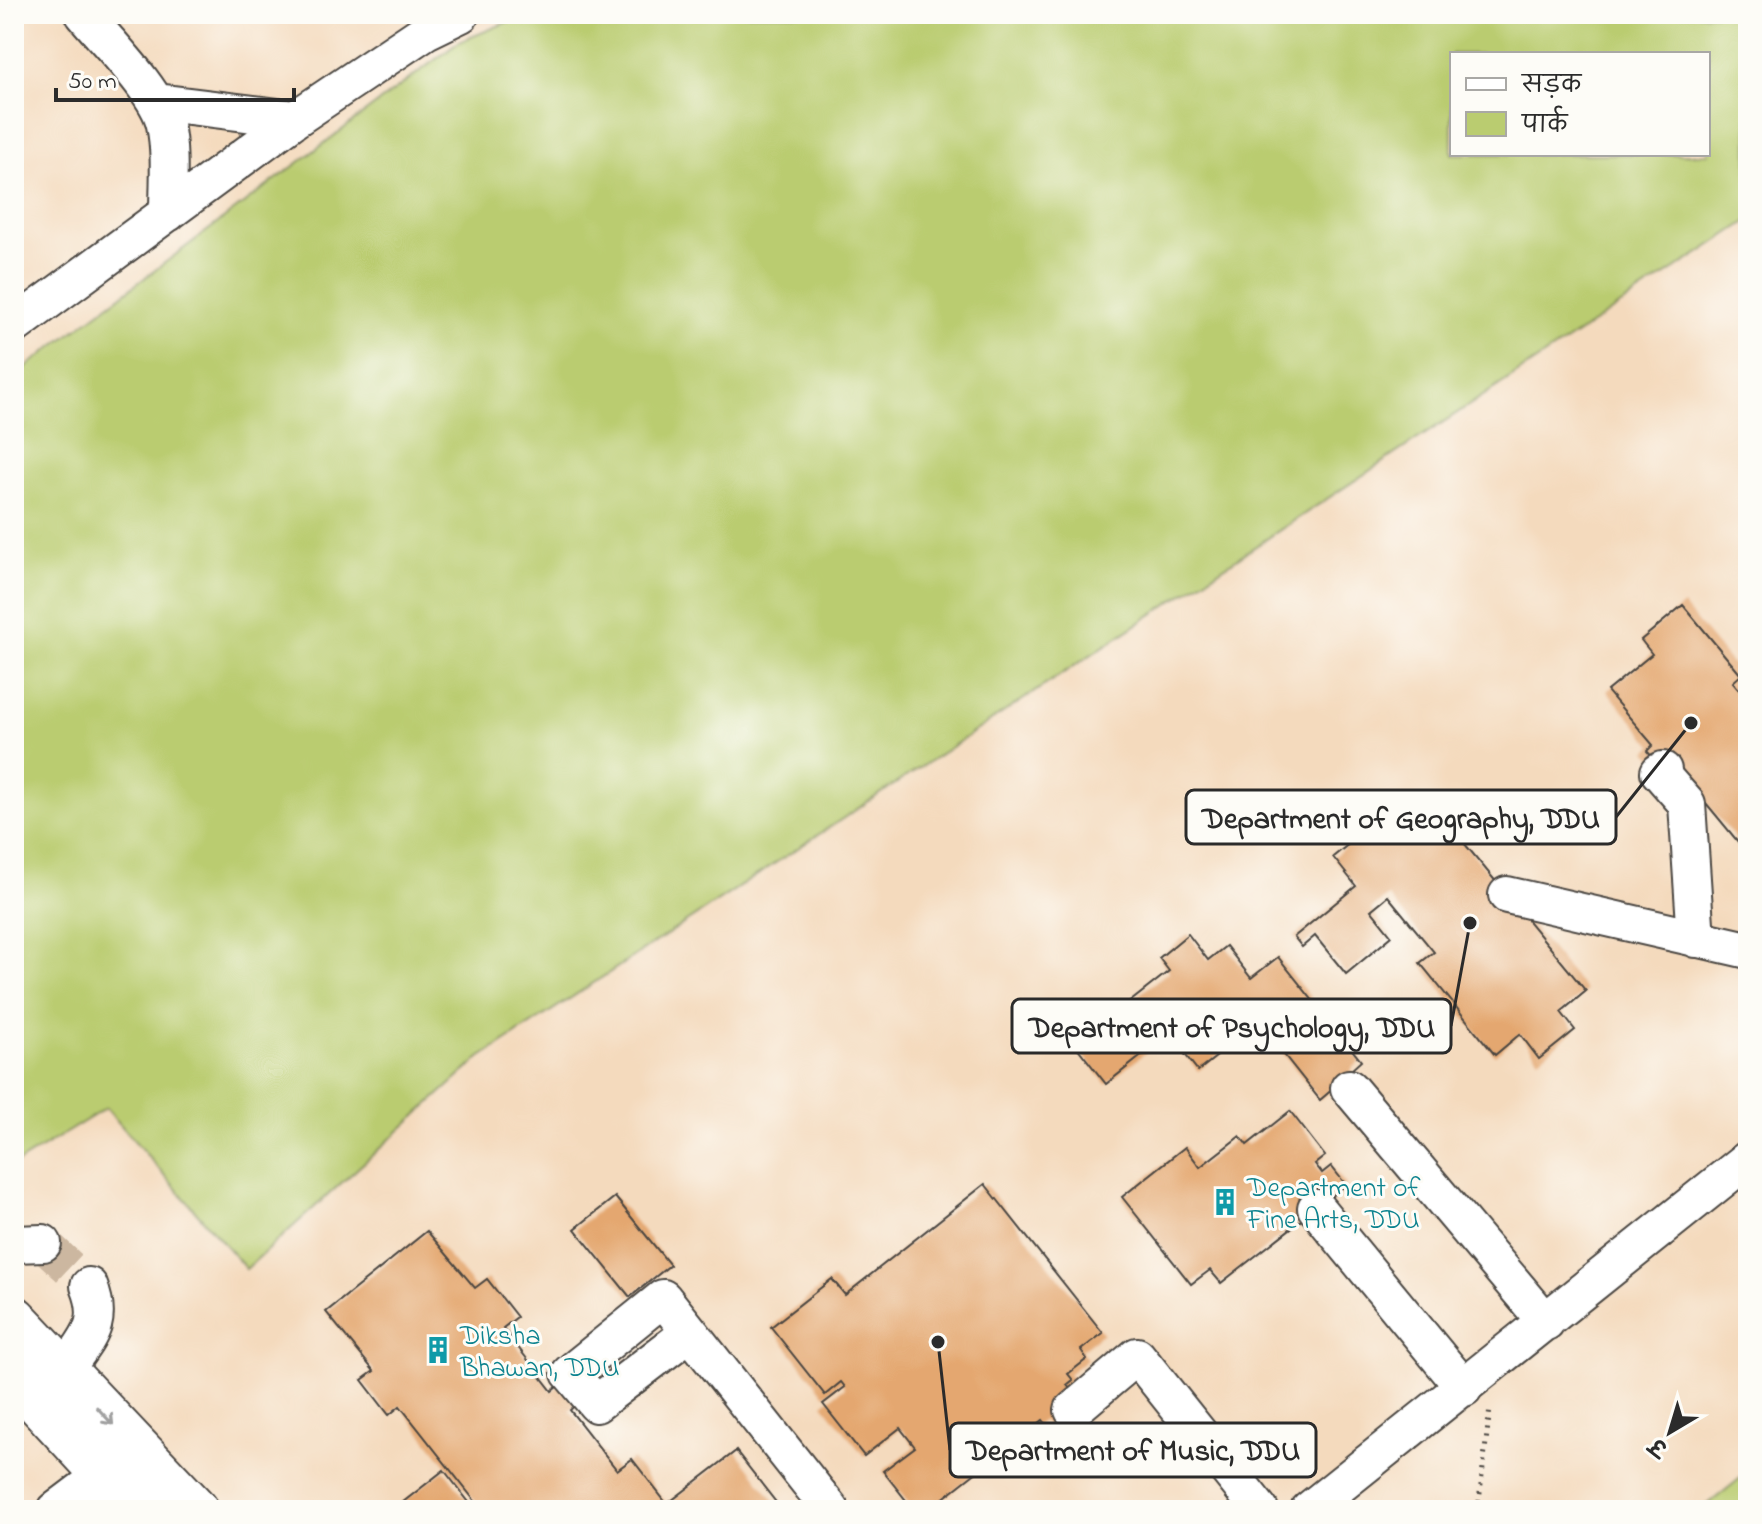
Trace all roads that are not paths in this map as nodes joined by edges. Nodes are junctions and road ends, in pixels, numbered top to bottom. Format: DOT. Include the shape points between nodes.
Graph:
graph roads {
  1 [pos="84,14"];
  2 [pos="461,14"];
  3 [pos="157,102"];
  4 [pos="295,119"];
  5 [pos="168,213"];
  6 [pos="14,326"];
  7 [pos="1663,770"];
  8 [pos="1507,895"];
  9 [pos="1696,939"];
  10 [pos="1748,950"];
  11 [pos="1349,1088"];
  12 [pos="1748,1159"];
  13 [pos="1316,1208"];
  14 [pos="89,1286"];
  15 [pos="14,1318"];
  16 [pos="1546,1322"];
  17 [pos="690,1332"];
  18 [pos="64,1372"];
  19 [pos="14,1377"];
  20 [pos="1477,1397"];
  21 [pos="1073,1410"];
  22 [pos="120,1462"];
  23 [pos="56,1510"];
  24 [pos="137,1510"];
  25 [pos="196,1510"];
  26 [pos="831,1510"];
  27 [pos="1260,1510"];
  28 [pos="1309,1510"];
  1 -- 3 [label="street"];
  2 -- 4 [label="street" via="426,31"];
  3 -- 4 [label="street"];
  3 -- 5 [label="street" via="168,145"];
  4 -- 5 [label="street"];
  5 -- 6 [label="street"];
  7 -- 9 [label="street" via="1659,772 1687,804"];
  8 -- 9 [label="street"];
  9 -- 10 [label="street"];
  11 -- 16 [label="street"];
  12 -- 16 [label="street"];
  13 -- 20 [label="street"];
  14 -- 18 [label="street" via="96,1304 95,1324"];
  15 -- 18 [label="main road"];
  16 -- 20 [label="street"];
  17 -- 26 [label="street"];
  18 -- 22 [label="main road, one-way"];
  19 -- 22 [label="main road"];
  20 -- 28 [label="street"];
  21 -- 27 [label="street" via="1137,1356"];
  22 -- 23 [label="street"];
  22 -- 24 [label="main road"];
  22 -- 25 [label="main road"];
}
